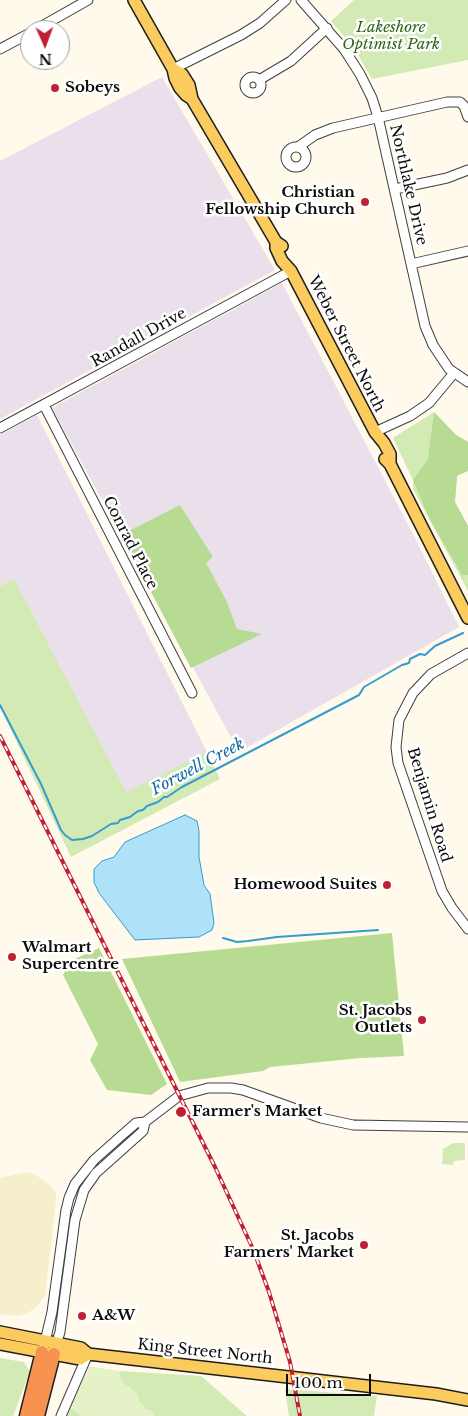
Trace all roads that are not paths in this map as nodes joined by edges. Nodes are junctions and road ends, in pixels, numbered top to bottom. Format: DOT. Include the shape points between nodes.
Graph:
graph roads {
  1 [pos="88,0"];
  2 [pos="134,0"];
  3 [pos="286,0"];
  4 [pos="301,0"];
  5 [pos="53,20"];
  6 [pos="328,28"];
  7 [pos="20,38"];
  8 [pos="0,49"];
  9 [pos="173,69"];
  10 [pos="260,80"];
  11 [pos="378,117"];
  12 [pos="468,117"];
  13 [pos="298,147"];
  14 [pos="468,170"];
  15 [pos="395,189"];
  16 [pos="468,251"];
  17 [pos="411,264"];
  18 [pos="291,271"];
  19 [pos="454,373"];
  20 [pos="468,382"];
  21 [pos="44,405"];
  22 [pos="0,428"];
  23 [pos="375,432"];
  24 [pos="468,618"];
  25 [pos="468,653"];
  26 [pos="192,693"];
  27 [pos="468,929"];
  28 [pos="468,1126"];
  29 [pos="0,1332"];
  30 [pos="0,1344"];
  31 [pos="50,1348"];
  32 [pos="88,1354"];
  33 [pos="468,1400"];
  34 [pos="26,1416"];
  35 [pos="38,1416"];
  36 [pos="61,1416"];
  1 -- 5 [label="street"];
  2 -- 9 [label="main road, Weber Street North"];
  3 -- 9 [label="street" via="241,35"];
  4 -- 6 [label="street, Northlake Drive"];
  6 -- 10 [label="street" via="291,61"];
  6 -- 11 [label="street, Northlake Drive" via="360,74"];
  7 -- 8 [label="street"];
  9 -- 18 [label="main road, Weber Street North" via="180,88 192,99 276,242 282,246"];
  11 -- 12 [label="street" via="453,102 460,102"];
  11 -- 13 [label="street" via="333,128"];
  11 -- 15 [label="street, Northlake Drive"];
  14 -- 15 [label="street"];
  15 -- 17 [label="street, Northlake Drive"];
  16 -- 17 [label="street"];
  17 -- 19 [label="street, Northlake Drive" via="425,326 433,345"];
  18 -- 21 [label="street, Randall Drive"];
  18 -- 23 [label="main road, Weber Street North"];
  19 -- 20 [label="street, Northlake Drive"];
  19 -- 23 [label="street" via="429,404"];
  21 -- 22 [label="street, Randall Drive"];
  21 -- 26 [label="street, Conrad Place"];
  23 -- 24 [label="main road, Weber Street North" via="378,447 390,464"];
  25 -- 27 [label="street, Benjamin Road" via="431,674 413,693 399,720 396,747 398,763 442,891"];
  28 -- 31 [label="street" via="353,1125 321,1118 243,1090 219,1087 179,1096 145,1122 136,1123 94,1160 69,1198 52,1312"];
  29 -- 31 [label="main road, King Street North"];
  30 -- 31 [label="main road, King Street North"];
  31 -- 32 [label="main road, King Street North" via="80,1359"];
  31 -- 34 [label="highway"];
  31 -- 35 [label="highway"];
  32 -- 33 [label="main road, King Street North"];
  32 -- 36 [label="street"];
}
